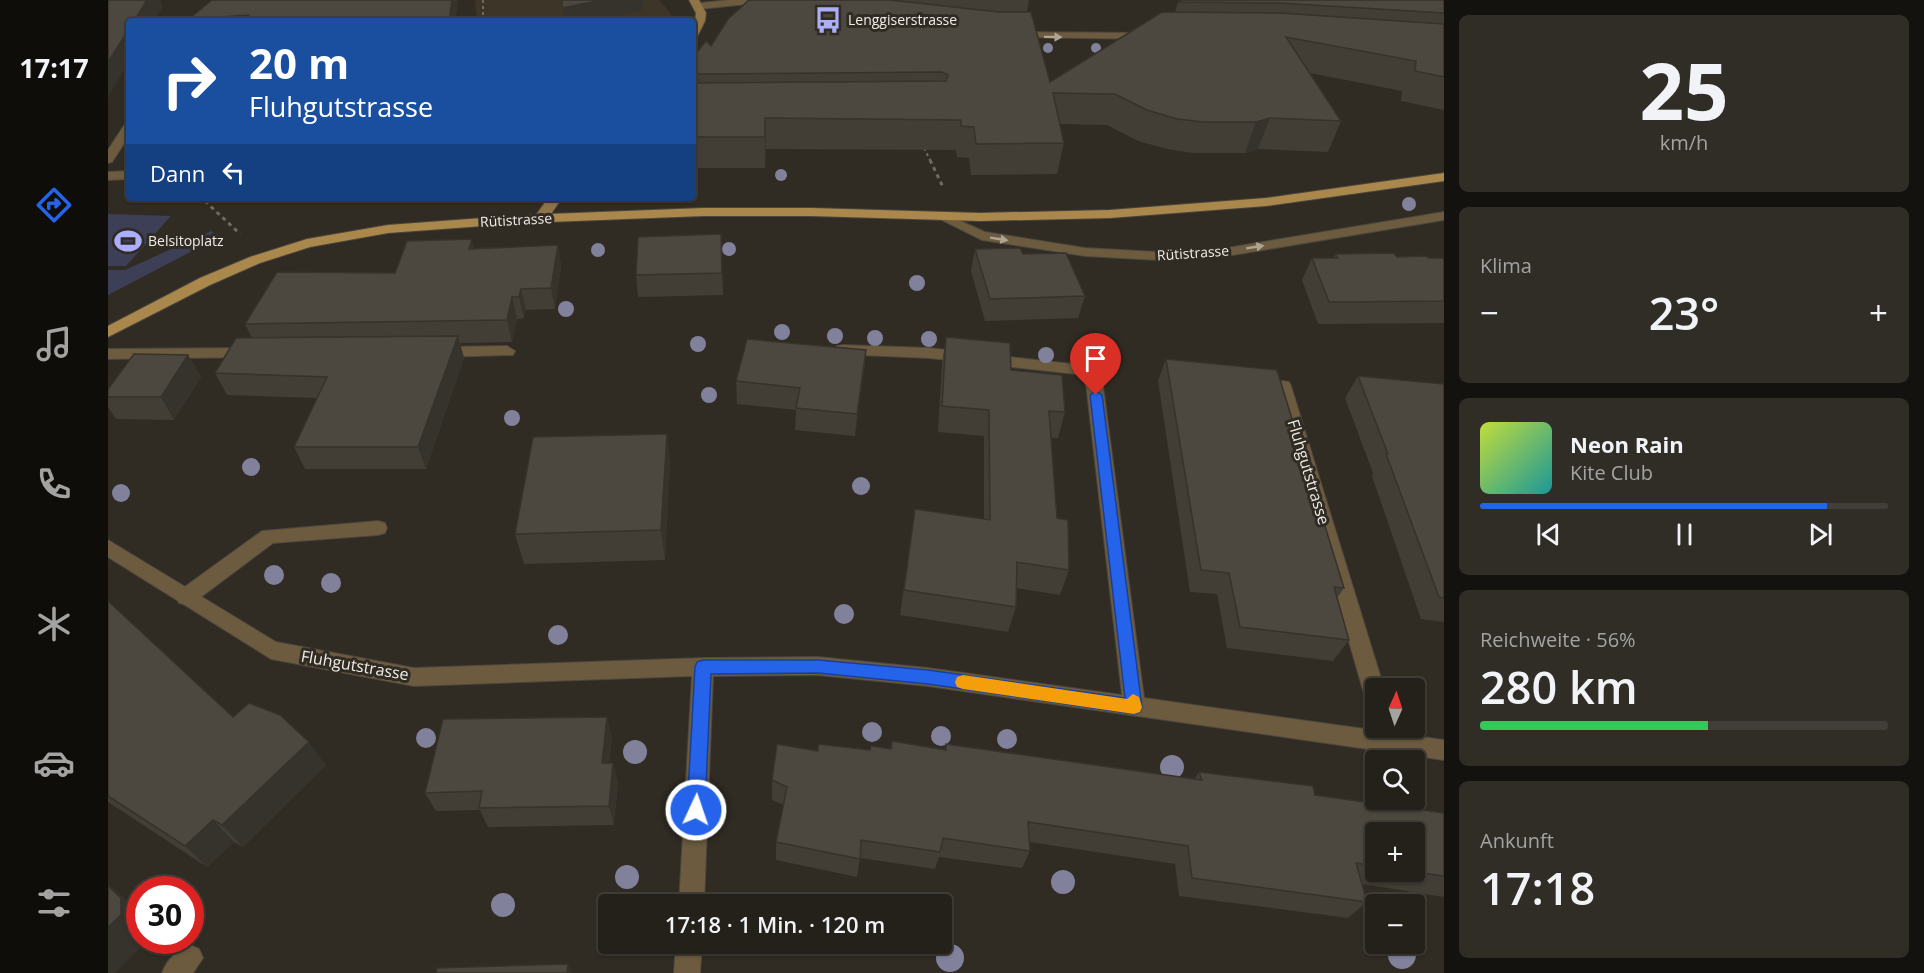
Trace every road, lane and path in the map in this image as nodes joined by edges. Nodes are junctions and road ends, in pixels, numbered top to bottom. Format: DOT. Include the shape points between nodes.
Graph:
graph roads {
  1 [pos="483,0"];
  2 [pos="697,3"];
  3 [pos="787,6"];
  4 [pos="483,18"];
  5 [pos="696,29"];
  6 [pos="1004,35"];
  7 [pos="1163,36"];
  8 [pos="126,132"];
  9 [pos="923,143"];
  10 [pos="108,159"];
  11 [pos="126,175"];
  12 [pos="108,176"];
  13 [pos="1444,177"];
  14 [pos="945,191"];
  15 [pos="205,201"];
  16 [pos="553,201"];
  17 [pos="1444,216"];
  18 [pos="541,218"];
  19 [pos="945,218"];
  20 [pos="244,238"];
  21 [pos="108,332"];
  22 [pos="823,350"];
  23 [pos="507,351"];
  24 [pos="425,352"];
  25 [pos="261,353"];
  26 [pos="108,354"];
  27 [pos="1283,386"];
  28 [pos="378,528"];
  29 [pos="108,547"];
  30 [pos="186,597"];
  31 [pos="703,667"];
  32 [pos="1370,678"];
  33 [pos="1134,707"];
  34 [pos="1365,732"];
  35 [pos="1399,738"];
  36 [pos="1444,750"];
  37 [pos="692,894"];
  38 [pos="688,954"];
  39 [pos="687,973"];
  1 -- 4 [label="path"];
  2 -- 3 [label="street" via="748,1"];
  2 -- 5 [label="street" via="701,19"];
  6 -- 7 [label="street, one-way"];
  8 -- 10 [label="street"];
  9 -- 14 [label="path"];
  11 -- 12 [label="street"];
  13 -- 19 [label="main road, Rütistrasse" via="1209,208"];
  15 -- 20 [label="path"];
  16 -- 18 [label="street"];
  19 -- 17 [label="street, Rütistrasse, one-way" via="982,236 1085,252 1158,256 1227,252"];
  18 -- 19 [label="main road, Rütistrasse" via="733,212"];
  18 -- 21 [label="main road, Rütistrasse" via="388,227 305,244 214,276"];
  22 -- 33 [label="street" via="929,353 1093,371"];
  23 -- 24 [label="street"];
  25 -- 26 [label="street"];
  27 -- 32 [label="street, Fluhgutstrasse"];
  28 -- 30 [label="street" via="269,536"];
  29 -- 30 [label="street, Fluhgutstrasse"];
  30 -- 31 [label="street, Fluhgutstrasse" via="271,650 414,677"];
  31 -- 33 [label="street, Fluhgutstrasse" via="818,666 928,677"];
  31 -- 37 [label="street"];
  33 -- 34 [label="street, Fluhgutstrasse"];
  35 -- 36 [label="street, Fluhgutstrasse"];
  38 -- 39 [label="street"];
}
